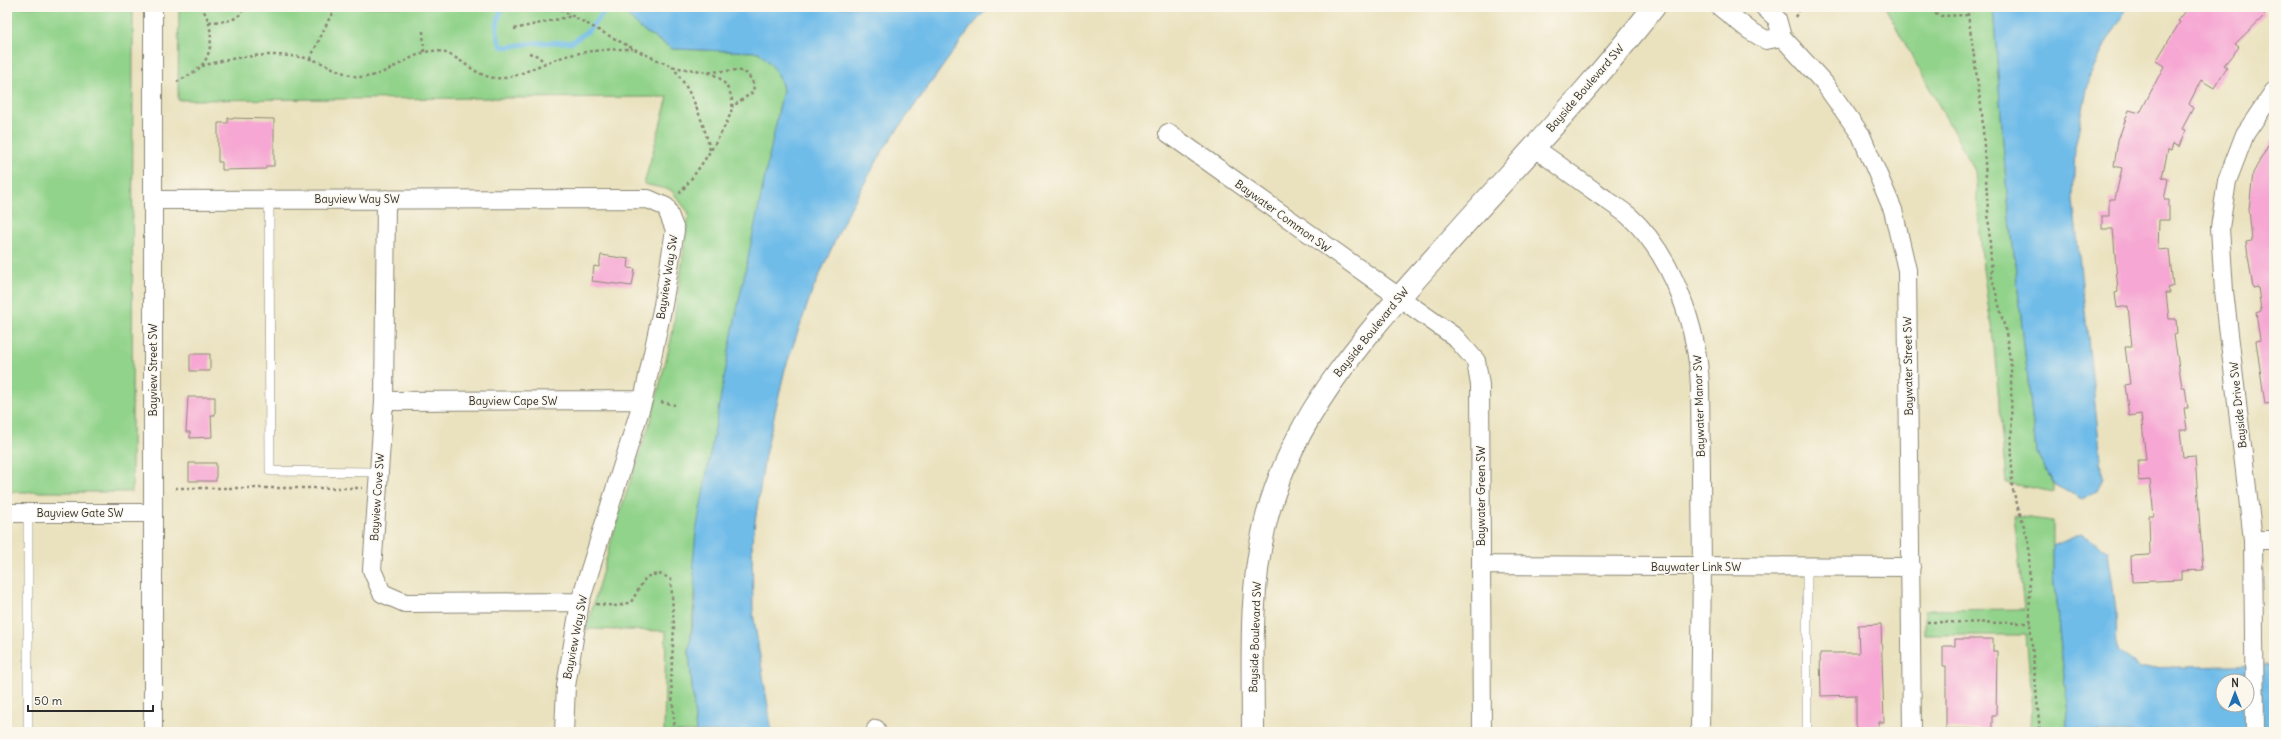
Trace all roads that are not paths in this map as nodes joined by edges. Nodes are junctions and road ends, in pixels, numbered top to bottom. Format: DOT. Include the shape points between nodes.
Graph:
graph roads {
  1 [pos="153,7"];
  2 [pos="1654,7"];
  3 [pos="1720,7"];
  4 [pos="1764,7"];
  5 [pos="1782,37"];
  6 [pos="2274,91"];
  7 [pos="1168,133"];
  8 [pos="1533,147"];
  9 [pos="386,199"];
  10 [pos="153,200"];
  11 [pos="269,200"];
  12 [pos="1398,298"];
  13 [pos="384,401"];
  14 [pos="650,401"];
  15 [pos="377,480"];
  16 [pos="7,513"];
  17 [pos="28,513"];
  18 [pos="153,513"];
  19 [pos="2254,540"];
  20 [pos="2274,540"];
  21 [pos="1481,566"];
  22 [pos="1702,567"];
  23 [pos="1911,567"];
  24 [pos="1807,568"];
  25 [pos="580,602"];
  26 [pos="28,732"];
  27 [pos="153,732"];
  28 [pos="564,732"];
  29 [pos="1252,732"];
  30 [pos="1482,732"];
  31 [pos="1700,732"];
  32 [pos="1806,732"];
  33 [pos="1912,732"];
  34 [pos="2255,732"];
  1 -- 10 [label="street, Bayview Street SW"];
  2 -- 8 [label="street, Bayside Boulevard SW"];
  3 -- 5 [label="street" via="1766,40"];
  4 -- 5 [label="street, Baywater Street SW" via="1777,19"];
  5 -- 23 [label="street, Baywater Street SW" via="1824,83 1861,135 1893,210 1907,270"];
  6 -- 19 [label="street, Bayside Drive SW" via="2245,134 2227,181 2220,228 2224,291"];
  7 -- 12 [label="street, Baywater Common SW"];
  8 -- 12 [label="street, Bayside Boulevard SW"];
  8 -- 22 [label="street, Baywater Manor SW" via="1629,217 1652,242 1682,300 1699,361"];
  9 -- 11 [label="street, Bayview Way SW"];
  9 -- 13 [label="street, Bayview Cove SW"];
  9 -- 14 [label="street, Bayview Way SW" via="648,199 666,207 675,230"];
  10 -- 11 [label="street, Bayview Way SW"];
  10 -- 18 [label="street, Bayview Street SW"];
  11 -- 15 [label="lane" via="270,471"];
  12 -- 21 [label="street, Baywater Green SW" via="1455,337 1476,361 1480,386"];
  12 -- 29 [label="street, Bayside Boulevard SW" via="1330,382 1301,430 1279,478 1264,529 1257,574"];
  13 -- 14 [label="street, Bayview Cape SW"];
  13 -- 15 [label="street, Bayview Cove SW"];
  14 -- 25 [label="street, Bayview Way SW"];
  15 -- 25 [label="street, Bayview Cove SW" via="372,570 382,593 405,603"];
  16 -- 17 [label="street, Bayview Gate SW"];
  17 -- 18 [label="street, Bayview Gate SW"];
  17 -- 26 [label="lane"];
  18 -- 27 [label="street, Bayview Street SW"];
  19 -- 20 [label="street"];
  19 -- 34 [label="street, Bayside Drive SW"];
  21 -- 22 [label="street, Baywater Link SW"];
  21 -- 30 [label="street, Baywater Green SW"];
  22 -- 24 [label="street, Baywater Link SW"];
  22 -- 31 [label="street, Baywater Manor SW"];
  23 -- 24 [label="street, Baywater Link SW"];
  23 -- 33 [label="street, Baywater Street SW"];
  24 -- 32 [label="lane"];
  25 -- 28 [label="street, Bayview Way SW" via="566,686"];
}
